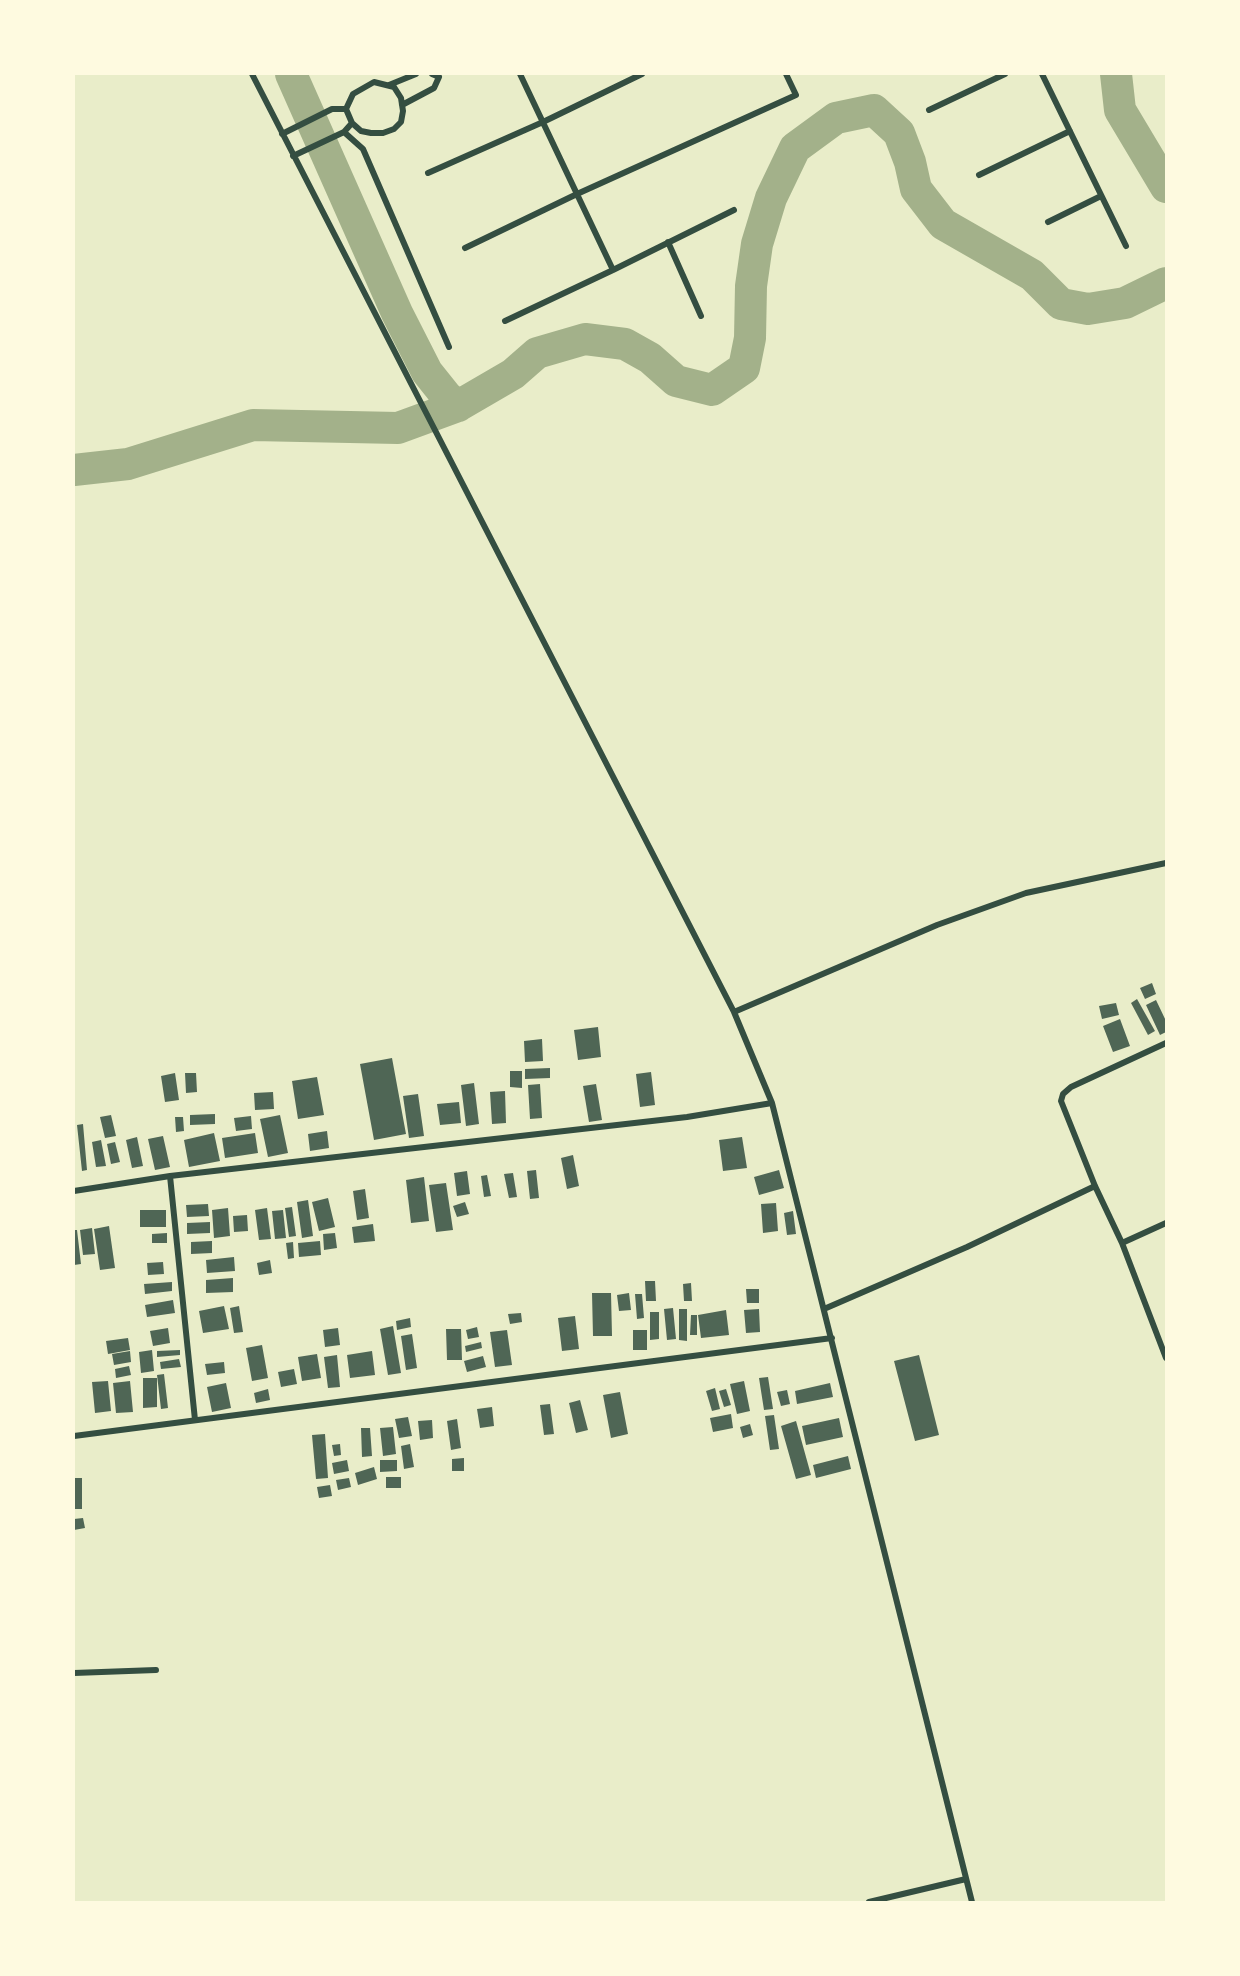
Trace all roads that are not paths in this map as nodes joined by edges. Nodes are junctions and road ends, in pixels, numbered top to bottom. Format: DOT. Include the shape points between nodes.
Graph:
graph roads {
  1 [pos="252,74"];
  2 [pos="416,74"];
  3 [pos="520,74"];
  4 [pos="642,74"];
  5 [pos="786,74"];
  6 [pos="1005,74"];
  7 [pos="1042,74"];
  8 [pos="439,75"];
  9 [pos="389,85"];
  10 [pos="402,105"];
  11 [pos="346,109"];
  12 [pos="928,110"];
  13 [pos="543,122"];
  14 [pos="352,123"];
  15 [pos="1070,131"];
  16 [pos="344,132"];
  17 [pos="282,134"];
  18 [pos="293,156"];
  19 [pos="428,173"];
  20 [pos="979,175"];
  21 [pos="577,194"];
  22 [pos="1101,196"];
  23 [pos="734,210"];
  24 [pos="1048,222"];
  25 [pos="668,242"];
  26 [pos="1125,246"];
  27 [pos="465,248"];
  28 [pos="613,270"];
  29 [pos="701,316"];
  30 [pos="505,321"];
  31 [pos="449,347"];
  32 [pos="1167,863"];
  33 [pos="734,1011"];
  34 [pos="1167,1043"];
  35 [pos="772,1103"];
  36 [pos="170,1176"];
  37 [pos="1095,1186"];
  38 [pos="74,1191"];
  39 [pos="1167,1223"];
  40 [pos="1122,1243"];
  41 [pos="824,1309"];
  42 [pos="832,1338"];
  43 [pos="1167,1358"];
  44 [pos="195,1420"];
  45 [pos="74,1436"];
  46 [pos="156,1670"];
  47 [pos="74,1673"];
  48 [pos="966,1879"];
  49 [pos="869,1902"];
  50 [pos="972,1902"];
  1 -- 17 [label="street"];
  2 -- 9 [label="street"];
  3 -- 13 [label="street"];
  4 -- 13 [label="street"];
  5 -- 21 [label="street" via="796,94"];
  6 -- 12 [label="street"];
  7 -- 15 [label="street"];
  8 -- 10 [label="street" via="434,88"];
  9 -- 10 [label="street"];
  9 -- 11 [label="street" via="374,82 362,87 353,94"];
  10 -- 14 [label="street" via="401,122 383,133 361,131"];
  11 -- 14 [label="street"];
  11 -- 17 [label="street" via="332,109"];
  13 -- 19 [label="street"];
  13 -- 21 [label="street"];
  14 -- 16 [label="street"];
  15 -- 20 [label="street"];
  15 -- 22 [label="street"];
  16 -- 18 [label="street"];
  16 -- 31 [label="street" via="363,149"];
  17 -- 18 [label="street"];
  18 -- 33 [label="street"];
  21 -- 27 [label="street"];
  21 -- 28 [label="street"];
  22 -- 24 [label="street"];
  22 -- 26 [label="street"];
  23 -- 25 [label="street"];
  25 -- 28 [label="street"];
  25 -- 29 [label="street"];
  28 -- 30 [label="street"];
  32 -- 33 [label="street" via="1026,893 937,925"];
  33 -- 35 [label="street"];
  34 -- 37 [label="street" via="1063,1094 1062,1109"];
  35 -- 36 [label="street" via="687,1117"];
  35 -- 41 [label="street"];
  36 -- 38 [label="street"];
  36 -- 44 [label="street"];
  37 -- 40 [label="street"];
  37 -- 41 [label="street"];
  39 -- 40 [label="street"];
  40 -- 43 [label="street"];
  41 -- 42 [label="street"];
  42 -- 44 [label="street"];
  42 -- 48 [label="street"];
  44 -- 45 [label="street"];
  46 -- 47 [label="street"];
  48 -- 49 [label="street"];
  48 -- 50 [label="street"];
}
